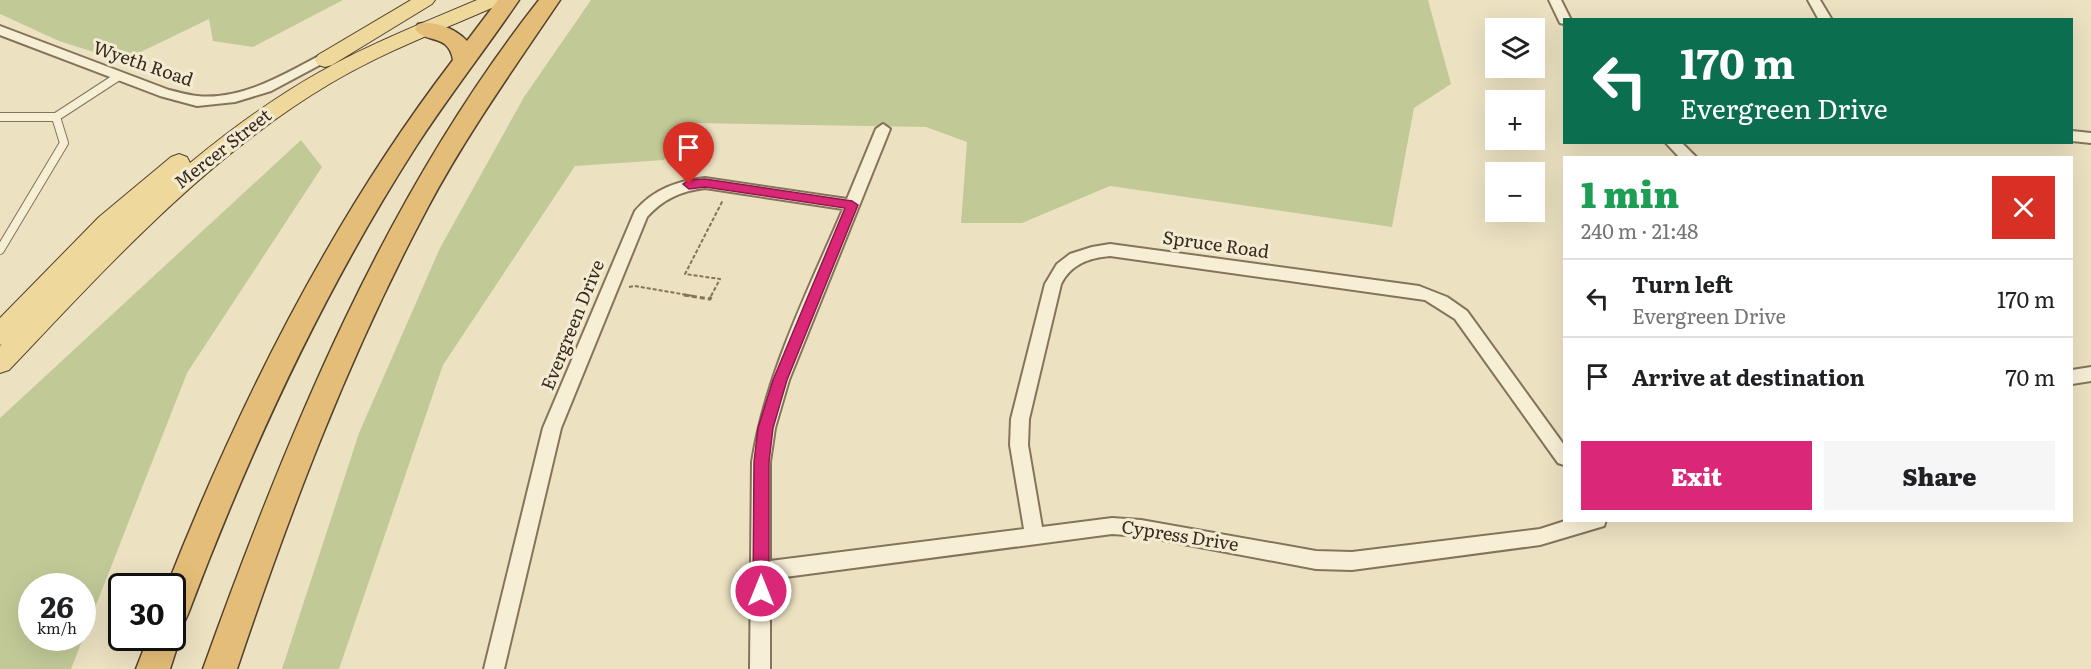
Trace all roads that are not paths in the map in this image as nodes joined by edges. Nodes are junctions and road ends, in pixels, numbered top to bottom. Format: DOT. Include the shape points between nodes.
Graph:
graph roads {
  1 [pos="425,0"];
  2 [pos="494,0"];
  3 [pos="509,0"];
  4 [pos="1555,0"];
  5 [pos="1814,0"];
  6 [pos="540,6"];
  7 [pos="1564,18"];
  8 [pos="1825,18"];
  9 [pos="426,29"];
  10 [pos="0,30"];
  11 [pos="340,50"];
  12 [pos="464,61"];
  13 [pos="119,76"];
  14 [pos="0,117"];
  15 [pos="56,117"];
  16 [pos="884,129"];
  17 [pos="2073,136"];
  18 [pos="2091,138"];
  19 [pos="1674,144"];
  20 [pos="1688,156"];
  21 [pos="852,205"];
  22 [pos="0,250"];
  23 [pos="0,335"];
  24 [pos="0,363"];
  25 [pos="2091,374"];
  26 [pos="2073,377"];
  27 [pos="1563,457"];
  28 [pos="1590,522"];
  29 [pos="1034,535"];
  30 [pos="761,571"];
  31 [pos="186,579"];
  32 [pos="159,651"];
  33 [pos="153,669"];
  34 [pos="220,669"];
  35 [pos="494,669"];
  36 [pos="760,669"];
  1 -- 11 [label="main road, Mercer Street"];
  2 -- 9 [label="main road, Mercer Street"];
  3 -- 12 [label="highway"];
  4 -- 7 [label="street"];
  5 -- 8 [label="street"];
  6 -- 34 [label="highway" via="435,173 363,308 290,474"];
  9 -- 12 [label="highway" via="452,38 459,44"];
  9 -- 24 [label="main road, Mercer Street" via="322,79 213,153 139,219"];
  10 -- 13 [label="street, Wyeth Road"];
  11 -- 13 [label="street, Wyeth Road" via="266,88 218,100 187,100"];
  11 -- 23 [label="main road, Mercer Street" via="207,140 144,189 76,252"];
  12 -- 31 [label="highway" via="367,206 292,342"];
  13 -- 15 [label="lane"];
  14 -- 15 [label="lane"];
  15 -- 22 [label="lane" via="64,143"];
  16 -- 21 [label="street"];
  17 -- 18 [label="street"];
  19 -- 20 [label="street"];
  21 -- 30 [label="street" via="773,396 761,462"];
  21 -- 35 [label="street, Evergreen Drive" via="705,183 682,186 648,204 640,215 552,428"];
  25 -- 26 [label="street"];
  27 -- 29 [label="street, Spruce Road" via="1461,315 1433,296 1094,251 1068,262 1053,284 1020,419 1019,445"];
  28 -- 29 [label="street, Cypress Drive" via="1540,537 1352,561 1316,560 1141,528 1112,526"];
  29 -- 30 [label="street, Cypress Drive"];
  30 -- 36 [label="street"];
  32 -- 33 [label="highway"];
}
